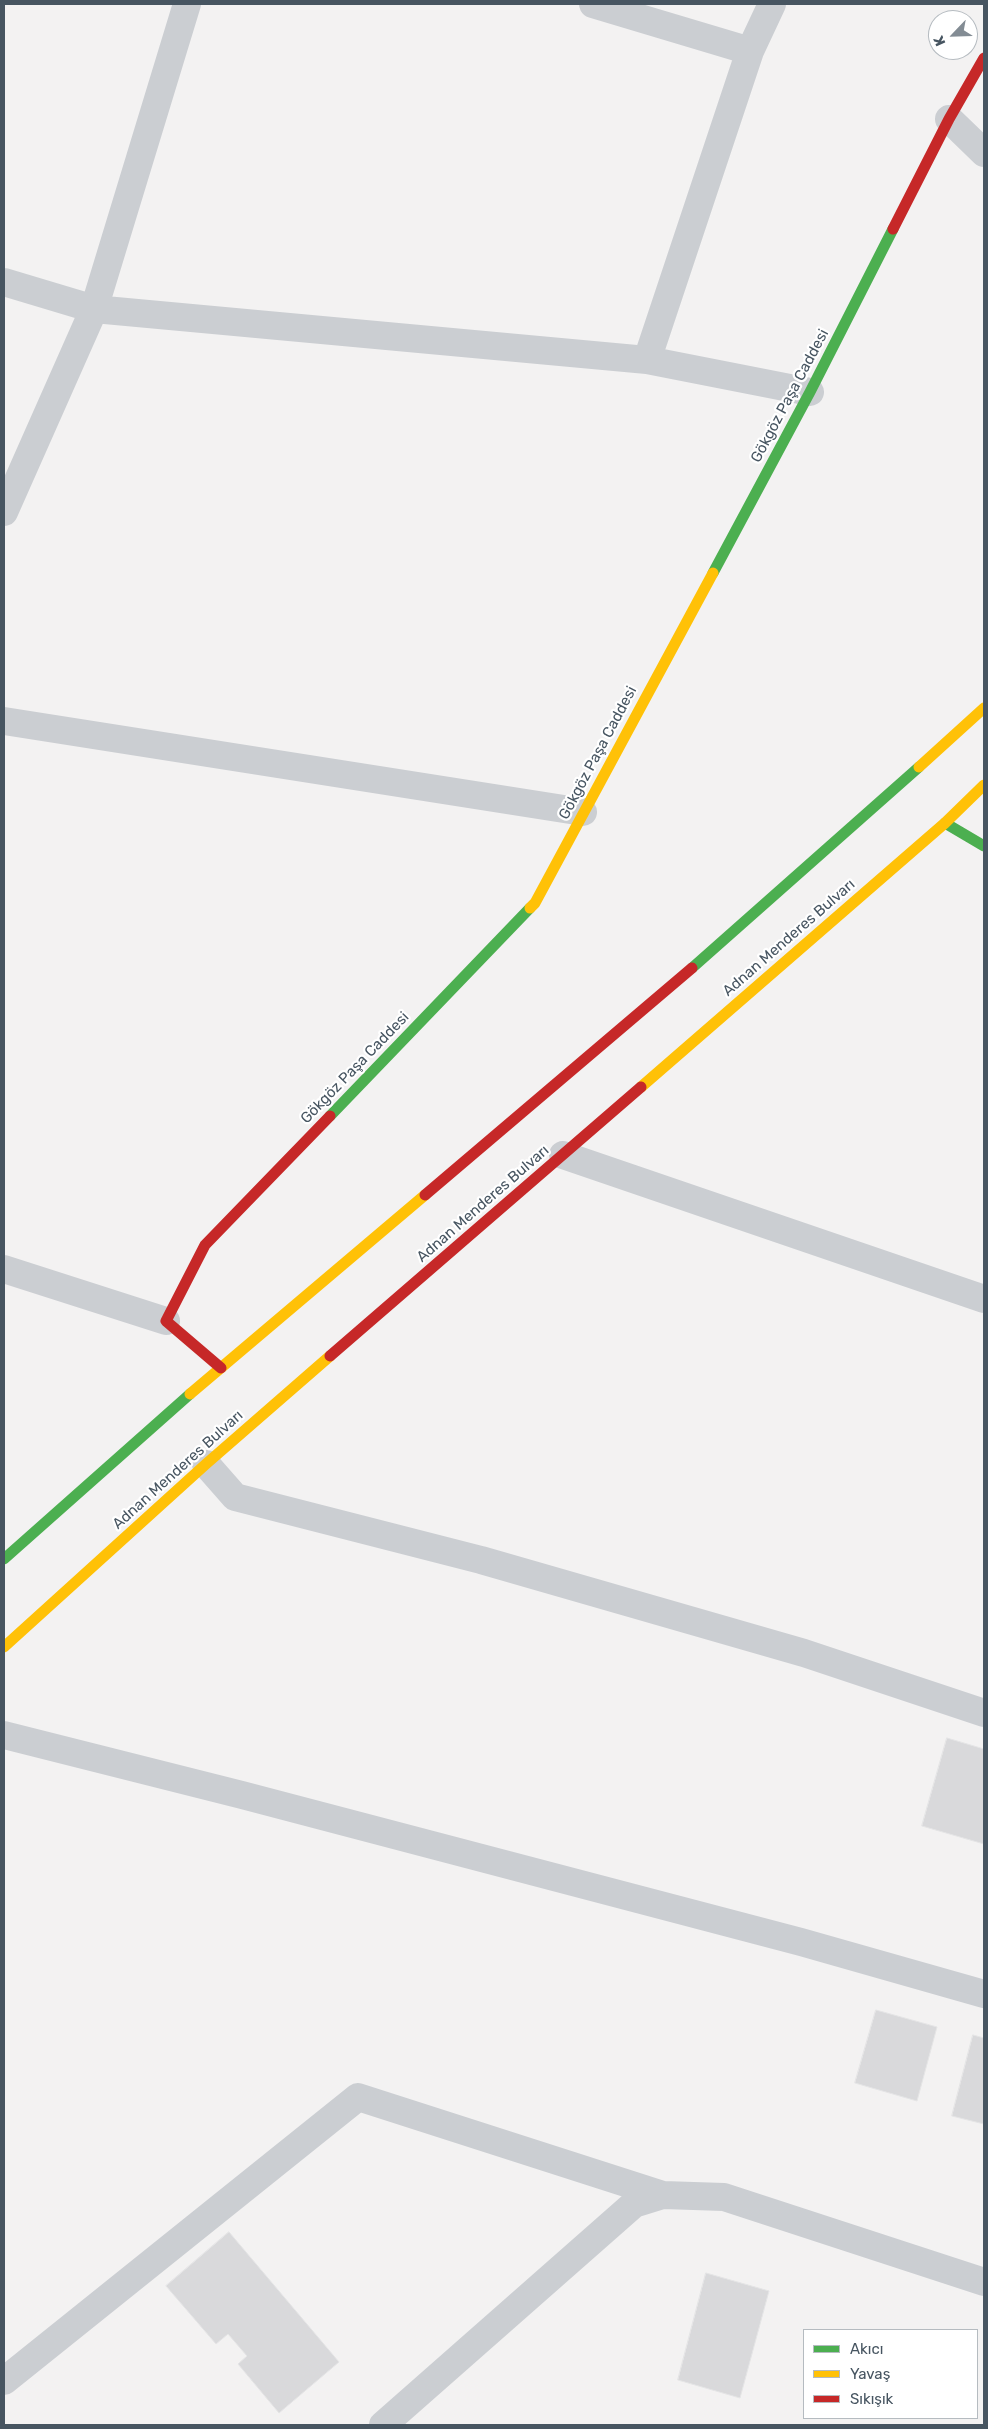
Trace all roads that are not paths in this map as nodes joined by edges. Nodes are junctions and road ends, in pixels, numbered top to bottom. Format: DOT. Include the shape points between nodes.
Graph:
graph roads {
  1 [pos="187,4"];
  2 [pos="593,4"];
  3 [pos="772,4"];
  4 [pos="750,51"];
  5 [pos="984,58"];
  6 [pos="949,119"];
  7 [pos="984,153"];
  8 [pos="4,282"];
  9 [pos="94,309"];
  10 [pos="647,360"];
  11 [pos="810,392"];
  12 [pos="4,512"];
  13 [pos="984,708"];
  14 [pos="4,721"];
  15 [pos="984,785"];
  16 [pos="583,812"];
  17 [pos="945,823"];
  18 [pos="984,846"];
  19 [pos="563,1155"];
  20 [pos="4,1269"];
  21 [pos="984,1299"];
  22 [pos="166,1322"];
  23 [pos="221,1368"];
  24 [pos="206,1464"];
  25 [pos="4,1559"];
  26 [pos="4,1647"];
  27 [pos="984,1712"];
  28 [pos="4,1735"];
  29 [pos="984,1994"];
  30 [pos="663,2195"];
  31 [pos="984,2282"];
  32 [pos="4,2381"];
  33 [pos="383,2425"];
  1 -- 9 [label="street"];
  2 -- 4 [label="street"];
  3 -- 4 [label="street"];
  4 -- 10 [label="street"];
  5 -- 6 [label="main road, Gökgöz Paşa Caddesi"];
  6 -- 7 [label="street"];
  6 -- 11 [label="main road, Gökgöz Paşa Caddesi"];
  8 -- 9 [label="street"];
  9 -- 10 [label="street"];
  9 -- 12 [label="street"];
  10 -- 11 [label="street"];
  11 -- 16 [label="main road, Gökgöz Paşa Caddesi"];
  13 -- 23 [label="main road" via="525,1111"];
  14 -- 16 [label="street"];
  15 -- 17 [label="main road, Adnan Menderes Bulvarı"];
  16 -- 22 [label="main road, Gökgöz Paşa Caddesi" via="535,903 205,1245"];
  17 -- 18 [label="main road"];
  17 -- 19 [label="main road, Adnan Menderes Bulvarı"];
  19 -- 21 [label="street"];
  19 -- 24 [label="main road, Adnan Menderes Bulvarı"];
  20 -- 22 [label="street"];
  22 -- 23 [label="main road"];
  23 -- 25 [label="main road"];
  24 -- 26 [label="main road, Adnan Menderes Bulvarı"];
  24 -- 27 [label="street" via="235,1497 481,1560 804,1652"];
  28 -- 29 [label="street" via="792,1940"];
  30 -- 31 [label="street" via="724,2197"];
  30 -- 32 [label="street" via="358,2097"];
  30 -- 33 [label="street" via="634,2204"];
}
